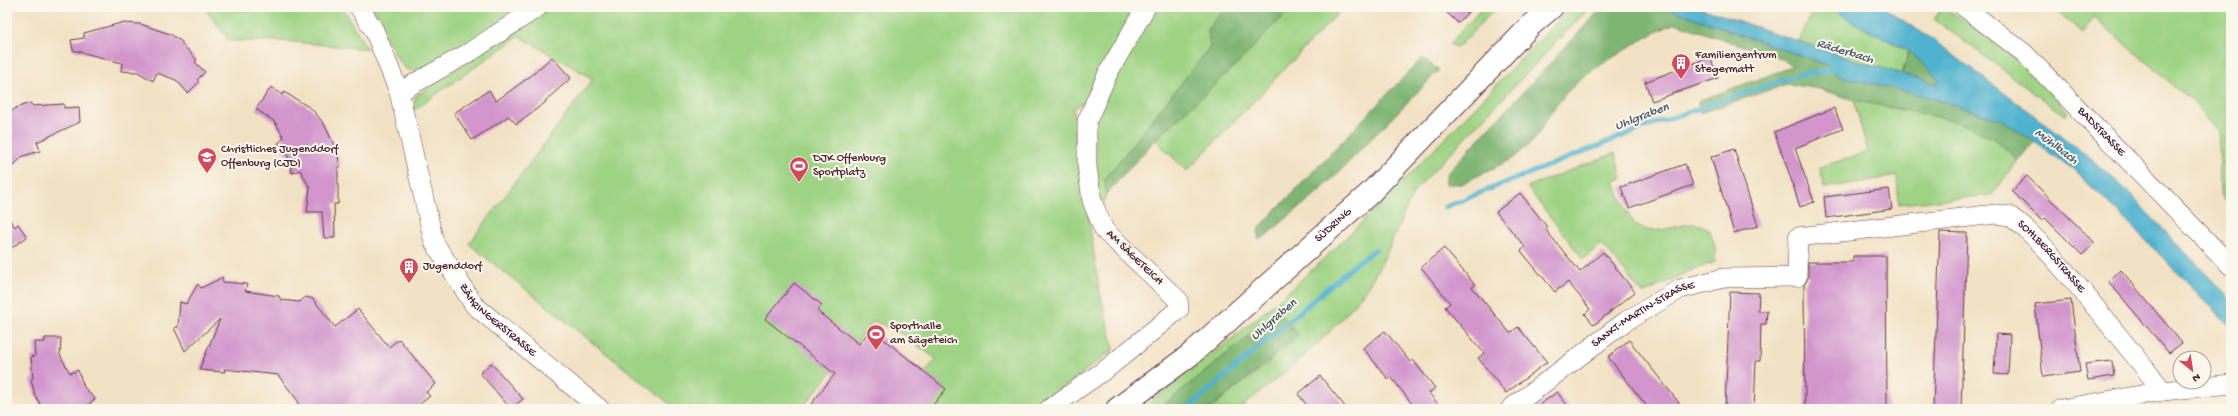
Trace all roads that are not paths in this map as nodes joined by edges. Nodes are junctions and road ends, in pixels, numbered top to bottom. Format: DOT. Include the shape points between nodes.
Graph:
graph roads {
  1 [pos="360,7"];
  2 [pos="538,7"];
  3 [pos="1146,7"];
  4 [pos="1546,7"];
  5 [pos="1552,7"];
  6 [pos="1964,7"];
  7 [pos="1532,24"];
  8 [pos="399,92"];
  9 [pos="2231,266"];
  10 [pos="1797,277"];
  11 [pos="2231,384"];
  12 [pos="2163,391"];
  13 [pos="600,409"];
  14 [pos="1049,409"];
  15 [pos="1117,409"];
  16 [pos="1510,409"];
  17 [pos="2062,409"];
  1 -- 8 [label="street, ZÄHRINGERSTRASSE" via="374,30"];
  2 -- 8 [label="street" via="470,52"];
  3 -- 14 [label="street, AM SÄGETEICH" via="1108,73 1087,121 1087,166 1092,201 1104,230 1178,300 1179,309 1109,367"];
  4 -- 7 [label="street, SÜDRING"];
  5 -- 7 [label="street, SÜDRING"];
  6 -- 9 [label="street, BADSTRASSE" via="2024,53"];
  7 -- 15 [label="street, SÜDRING" via="1371,192 1190,355"];
  8 -- 13 [label="street, ZÄHRINGERSTRASSE" via="434,242 474,305"];
  10 -- 12 [label="street, SOHLBERGSTRASSE" via="1798,237 1996,214 2010,216 2044,247"];
  10 -- 16 [label="street, SANKT-MARTIN-STRASSE" via="1724,278 1680,290 1626,321"];
  11 -- 12 [label="street"];
  12 -- 17 [label="street"];
}
